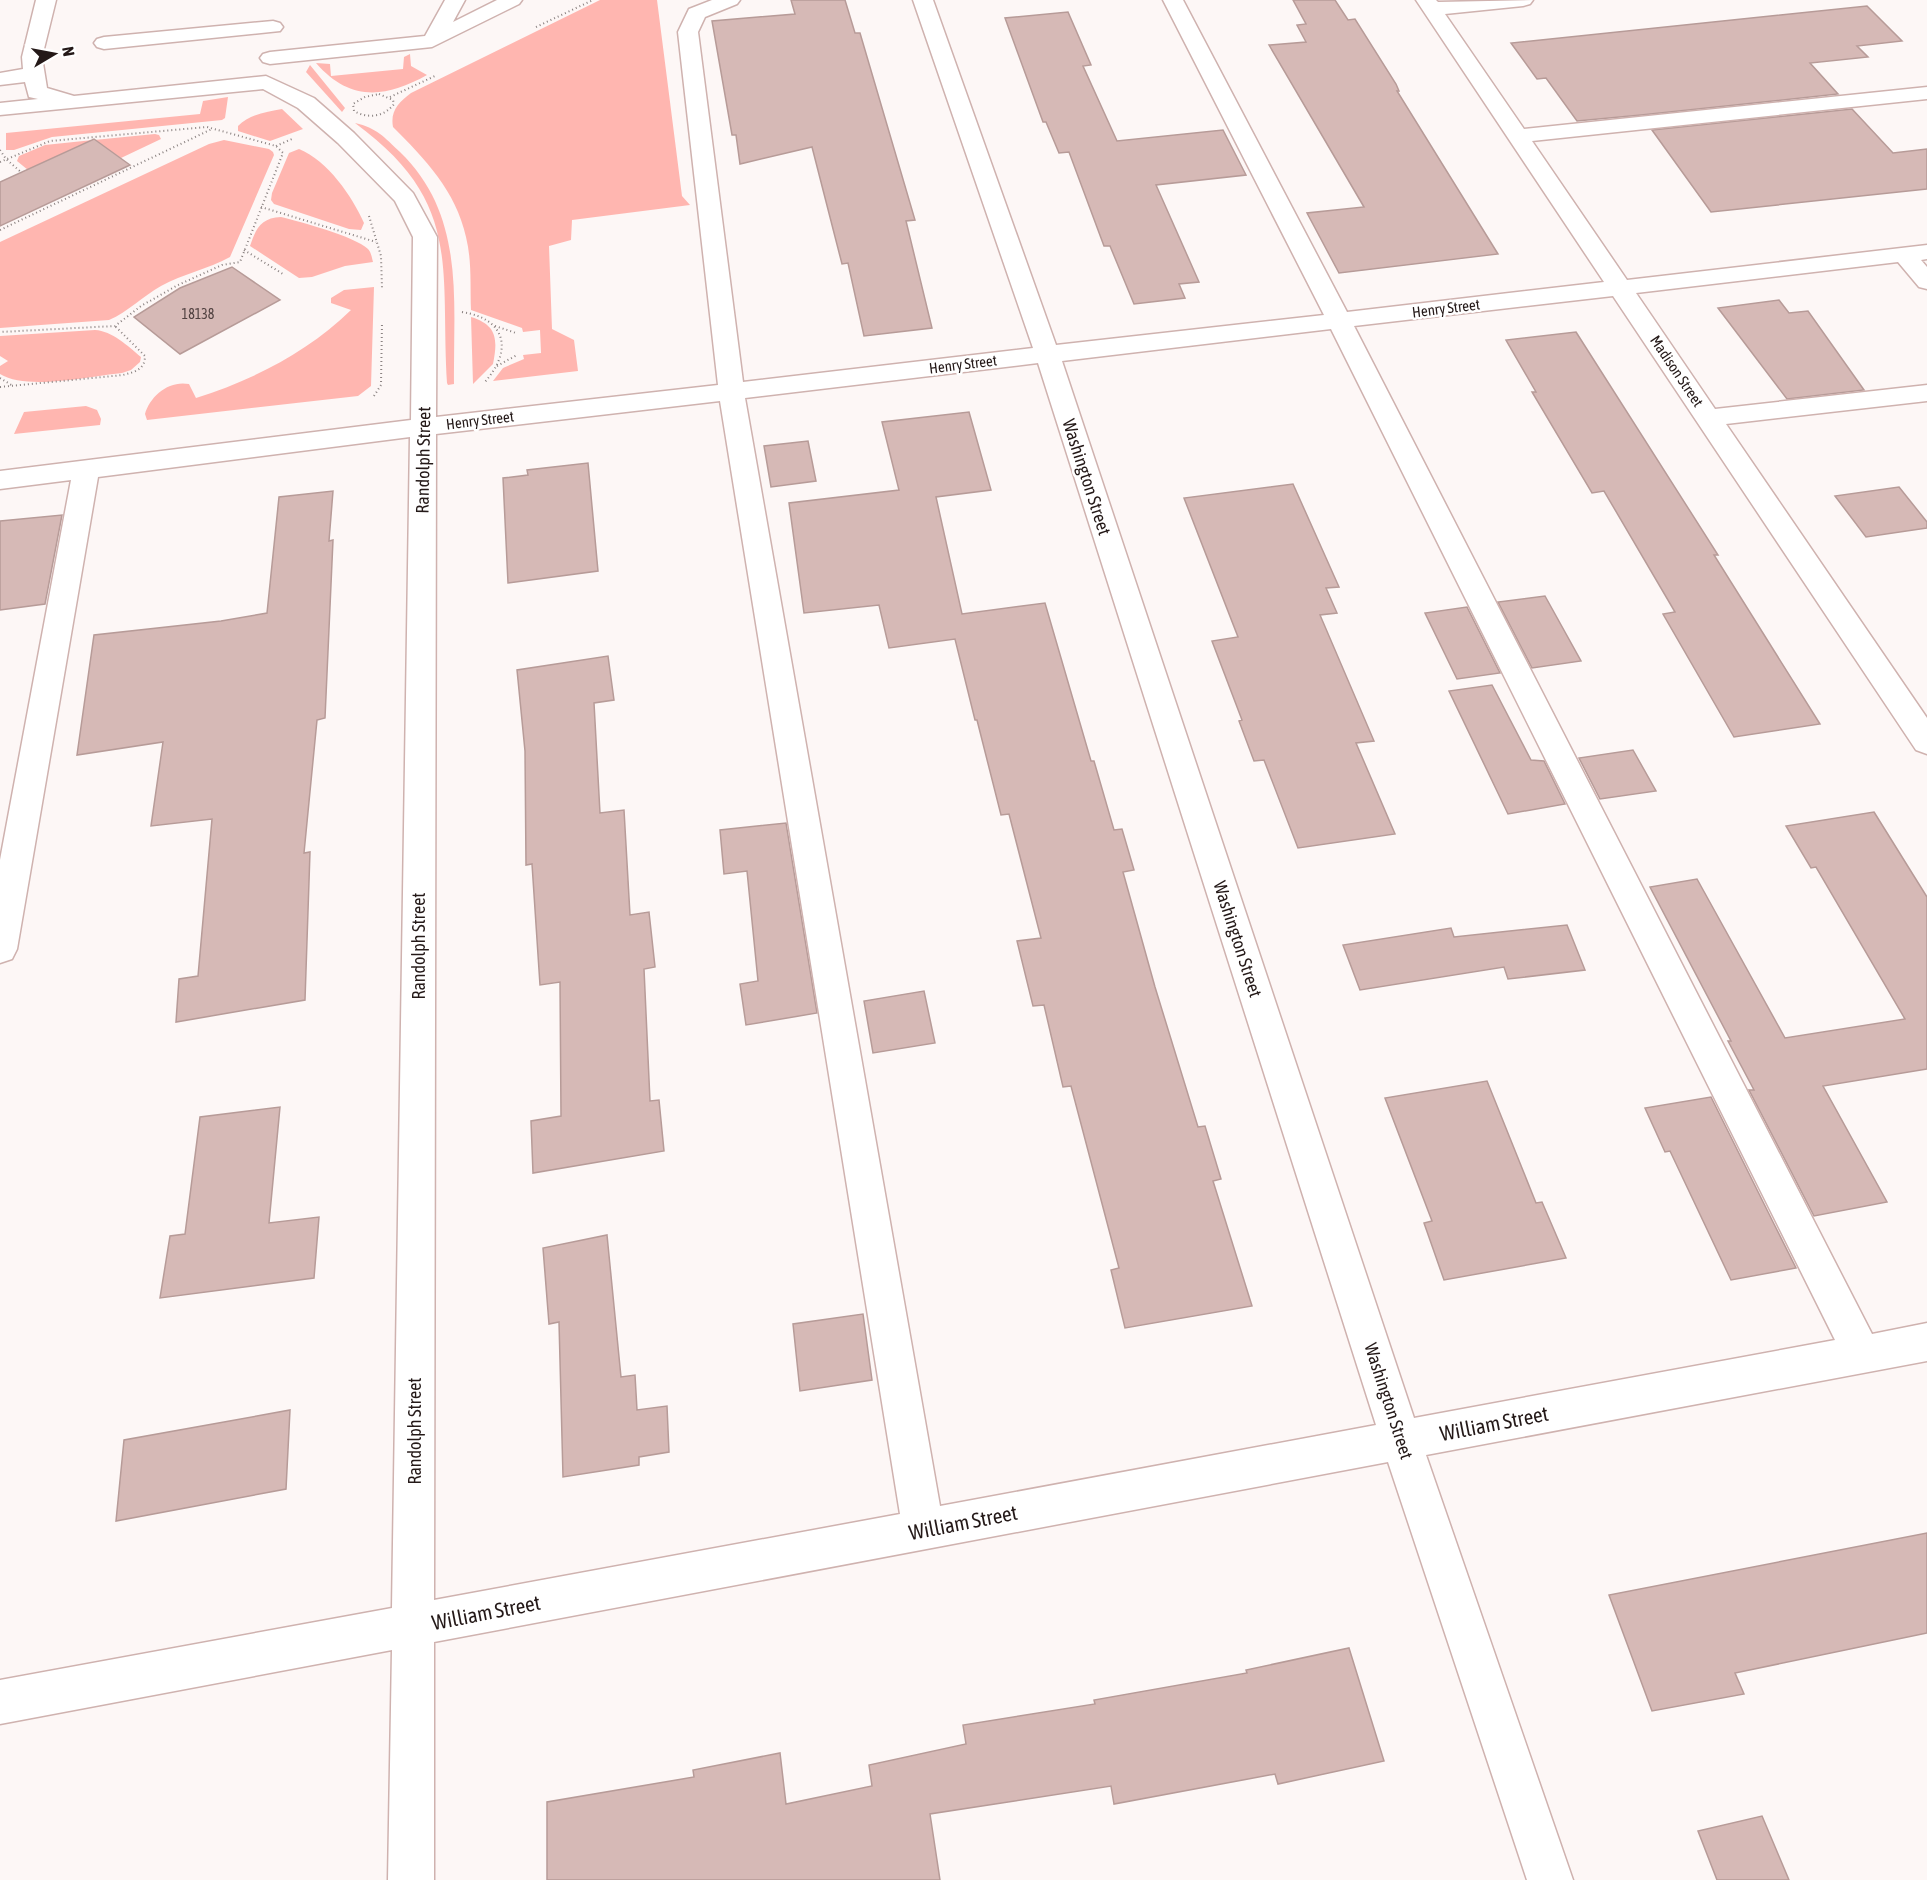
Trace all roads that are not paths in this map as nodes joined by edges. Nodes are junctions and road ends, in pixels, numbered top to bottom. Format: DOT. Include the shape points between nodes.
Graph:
graph roads {
  1 [pos="46,0"];
  2 [pos="455,0"];
  3 [pos="512,0"];
  4 [pos="730,0"];
  5 [pos="923,0"];
  6 [pos="1173,0"];
  7 [pos="1523,0"];
  8 [pos="1429,4"];
  9 [pos="432,41"];
  10 [pos="104,43"];
  11 [pos="270,58"];
  12 [pos="34,74"];
  13 [pos="0,79"];
  14 [pos="266,82"];
  15 [pos="1927,93"];
  16 [pos="74,102"];
  17 [pos="0,109"];
  18 [pos="1518,136"];
  19 [pos="1915,254"];
  20 [pos="1927,282"];
  21 [pos="1620,288"];
  22 [pos="1339,321"];
  23 [pos="1047,354"];
  24 [pos="732,391"];
  25 [pos="1927,393"];
  26 [pos="1708,418"];
  27 [pos="423,427"];
  28 [pos="86,469"];
  29 [pos="0,480"];
  30 [pos="1927,742"];
  31 [pos="0,948"];
  32 [pos="1927,1342"];
  33 [pos="1862,1354"];
  34 [pos="1401,1440"];
  35 [pos="923,1529"];
  36 [pos="413,1625"];
  37 [pos="0,1702"];
  38 [pos="411,1880"];
  39 [pos="1550,1880"];
  1 -- 12 [label="street" via="32,57"];
  2 -- 9 [label="street"];
  3 -- 9 [label="street"];
  4 -- 24 [label="street" via="696,13 688,32"];
  5 -- 23 [label="street, Washington Street"];
  6 -- 22 [label="street"];
  7 -- 8 [label="street"];
  8 -- 18 [label="street, Madison Street"];
  9 -- 11 [label="street"];
  10 -- 11 [label="street" via="275,18"];
  11 -- 14 [label="street"];
  12 -- 13 [label="street"];
  12 -- 16 [label="street" via="37,92"];
  14 -- 16 [label="street"];
  14 -- 27 [label="street, Randolph Street" via="306,103 346,138 405,198 425,237"];
  15 -- 18 [label="street"];
  16 -- 17 [label="street"];
  18 -- 21 [label="street, Madison Street"];
  19 -- 20 [label="street"];
  19 -- 21 [label="street, Henry Street"];
  21 -- 22 [label="street, Henry Street"];
  21 -- 26 [label="street, Madison Street"];
  22 -- 23 [label="street, Henry Street"];
  22 -- 33 [label="street"];
  23 -- 24 [label="street, Henry Street"];
  23 -- 34 [label="street, Washington Street"];
  24 -- 27 [label="street, Henry Street"];
  24 -- 35 [label="street"];
  25 -- 26 [label="street"];
  26 -- 30 [label="street, Madison Street"];
  27 -- 28 [label="street, Henry Street"];
  27 -- 36 [label="street, Randolph Street"];
  28 -- 29 [label="street, Henry Street"];
  28 -- 31 [label="street"];
  32 -- 33 [label="street, William Street"];
  33 -- 34 [label="street, William Street"];
  34 -- 35 [label="street, William Street"];
  34 -- 39 [label="street, Washington Street"];
  35 -- 36 [label="street, William Street"];
  36 -- 37 [label="street, William Street"];
  36 -- 38 [label="street, Randolph Street"];
}
